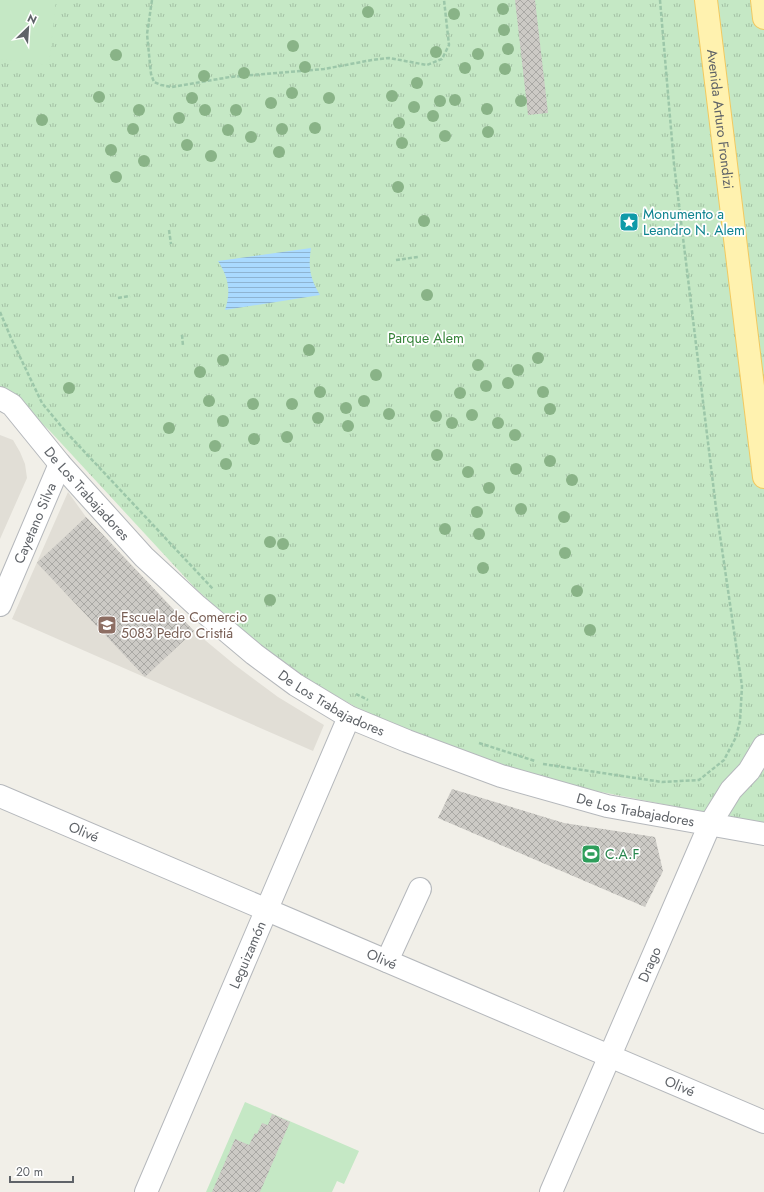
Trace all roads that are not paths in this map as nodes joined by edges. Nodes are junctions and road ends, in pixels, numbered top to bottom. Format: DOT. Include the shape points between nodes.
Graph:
graph roads {
  1 [pos="706,0"];
  2 [pos="762,0"];
  3 [pos="764,18"];
  4 [pos="0,385"];
  5 [pos="6,401"];
  6 [pos="60,464"];
  7 [pos="764,477"];
  8 [pos="0,605"];
  9 [pos="349,717"];
  10 [pos="764,746"];
  11 [pos="0,796"];
  12 [pos="710,824"];
  13 [pos="764,834"];
  14 [pos="420,889"];
  15 [pos="267,910"];
  16 [pos="387,961"];
  17 [pos="610,1056"];
  18 [pos="764,1122"];
  19 [pos="146,1192"];
  20 [pos="551,1192"];
  1 -- 7 [label="main road, Avenida Arturo Frondizi"];
  2 -- 3 [label="main road"];
  4 -- 5 [label="street, De Los Trabajadores"];
  5 -- 6 [label="street, De Los Trabajadores"];
  6 -- 8 [label="street, Cayetano Silva"];
  6 -- 9 [label="street, De Los Trabajadores" via="144,557 197,606 254,654"];
  9 -- 12 [label="street, De Los Trabajadores" via="501,776 607,806"];
  9 -- 15 [label="street, Leguizamón"];
  10 -- 12 [label="street, Drago" via="749,771 730,790"];
  11 -- 15 [label="street, Olivé"];
  12 -- 13 [label="street, De Los Trabajadores"];
  12 -- 17 [label="street, Drago"];
  14 -- 16 [label="street"];
  15 -- 16 [label="street, Olivé"];
  15 -- 19 [label="street, Leguizamón"];
  16 -- 17 [label="street, Olivé"];
  17 -- 18 [label="street, Olivé"];
  17 -- 20 [label="street, Drago"];
}
